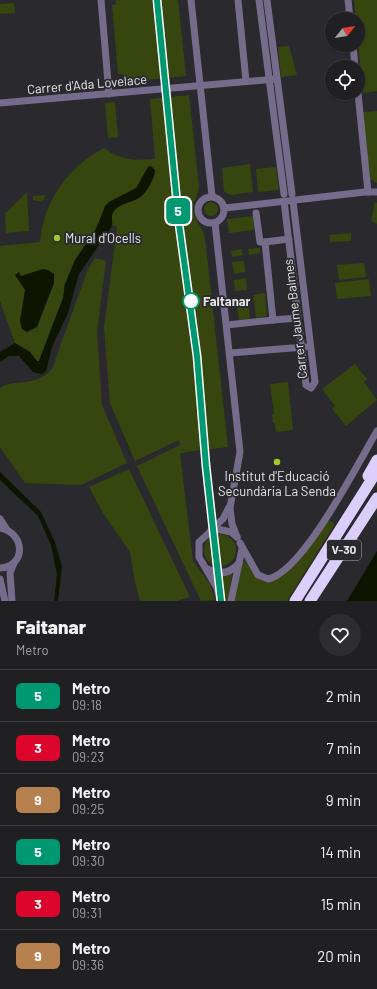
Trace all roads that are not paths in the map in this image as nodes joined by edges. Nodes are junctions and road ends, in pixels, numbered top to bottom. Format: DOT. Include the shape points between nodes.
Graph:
graph roads {
  1 [pos="101,0"];
  2 [pos="191,0"];
  3 [pos="238,0"];
  4 [pos="260,0"];
  5 [pos="267,0"];
  6 [pos="348,0"];
  7 [pos="349,12"];
  8 [pos="276,79"];
  9 [pos="268,80"];
  10 [pos="246,81"];
  11 [pos="200,85"];
  12 [pos="109,94"];
  13 [pos="359,100"];
  14 [pos="0,103"];
  15 [pos="368,192"];
  16 [pos="377,192"];
  17 [pos="212,196"];
  18 [pos="292,197"];
  19 [pos="284,198"];
  20 [pos="224,208"];
  21 [pos="256,213"];
  22 [pos="215,223"];
  23 [pos="289,239"];
  24 [pos="265,242"];
  25 [pos="298,318"];
  26 [pos="274,320"];
  27 [pos="226,325"];
  28 [pos="311,346"];
  29 [pos="302,347"];
  30 [pos="230,353"];
  31 [pos="377,431"];
  32 [pos="377,460"];
  33 [pos="377,471"];
  34 [pos="377,498"];
  35 [pos="231,501"];
  36 [pos="0,519"];
  37 [pos="4,529"];
  38 [pos="210,532"];
  39 [pos="238,540"];
  40 [pos="329,544"];
  41 [pos="14,562"];
  42 [pos="239,563"];
  43 [pos="0,568"];
  44 [pos="207,569"];
  45 [pos="0,579"];
  46 [pos="4,600"];
  47 [pos="12,601"];
  48 [pos="220,601"];
  49 [pos="231,601"];
  50 [pos="295,601"];
  51 [pos="310,601"];
  1 -- 12 [label="street"];
  2 -- 11 [label="street"];
  3 -- 10 [label="street"];
  4 -- 9 [label="street, Carrer Jaume Balmes"];
  5 -- 8 [label="street, Carrer Jaume Balmes"];
  6 -- 7 [label="street"];
  8 -- 9 [label="street, Carrer d'Ada Lovelace"];
  8 -- 18 [label="street, Carrer Jaume Balmes"];
  9 -- 10 [label="street, Carrer d'Ada Lovelace"];
  9 -- 19 [label="street, Carrer Jaume Balmes"];
  10 -- 11 [label="street, Carrer d'Ada Lovelace"];
  11 -- 12 [label="street, Carrer d'Ada Lovelace"];
  11 -- 17 [label="street"];
  12 -- 14 [label="street, Carrer d'Ada Lovelace"];
  13 -- 15 [label="street"];
  15 -- 16 [label="street"];
  15 -- 18 [label="street"];
  17 -- 20 [label="street" via="222,201"];
  17 -- 22 [label="street" via="200,202 198,212 206,222"];
  18 -- 19 [label="street"];
  18 -- 28 [label="street, Carrer Jaume Balmes"];
  19 -- 20 [label="street"];
  19 -- 23 [label="street, Carrer Jaume Balmes"];
  20 -- 22 [label="street" via="223,216"];
  21 -- 24 [label="street" via="260,242"];
  22 -- 27 [label="street"];
  23 -- 24 [label="street"];
  23 -- 25 [label="street, Carrer Jaume Balmes"];
  24 -- 26 [label="street"];
  25 -- 26 [label="street"];
  25 -- 29 [label="street, Carrer Jaume Balmes"];
  26 -- 27 [label="street"];
  27 -- 30 [label="street"];
  28 -- 29 [label="street"];
  28 -- 29 [label="street, Carrer Jaume Balmes" via="315,382 311,388 306,384"];
  29 -- 30 [label="street"];
  30 -- 35 [label="street" via="240,452"];
  31 -- 39 [label="street" via="312,540 278,576 268,579 258,575"];
  32 -- 40 [label="highway"];
  33 -- 40 [label="highway"];
  34 -- 51 [label="highway, V-30"];
  35 -- 38 [label="street" via="223,519"];
  35 -- 39 [label="street" via="232,524"];
  36 -- 37 [label="street"];
  37 -- 41 [label="street" via="13,533 19,545 18,557"];
  38 -- 39 [label="street" via="224,530"];
  38 -- 44 [label="street" via="200,542 198,550 199,557"];
  39 -- 42 [label="street" via="242,556"];
  40 -- 50 [label="highway, V-30"];
  41 -- 43 [label="street"];
  41 -- 47 [label="street" via="10,573"];
  42 -- 44 [label="street" via="228,572"];
  42 -- 49 [label="street"];
  44 -- 48 [label="street" via="217,588"];
  45 -- 46 [label="street"];
}
